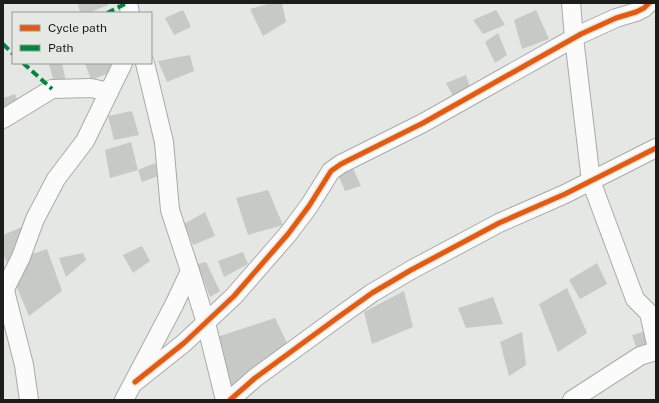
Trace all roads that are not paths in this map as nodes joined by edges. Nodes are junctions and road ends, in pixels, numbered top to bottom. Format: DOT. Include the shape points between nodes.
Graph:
graph roads {
  1 [pos="571,3"];
  2 [pos="649,3"];
  3 [pos="574,38"];
  4 [pos="123,64"];
  5 [pos="145,64"];
  6 [pos="109,92"];
  7 [pos="3,119"];
  8 [pos="656,148"];
  9 [pos="591,181"];
  10 [pos="190,271"];
  11 [pos="4,286"];
  12 [pos="206,323"];
  13 [pos="10,339"];
  14 [pos="656,344"];
  15 [pos="656,351"];
  16 [pos="135,382"];
  17 [pos="29,400"];
  18 [pos="124,400"];
  19 [pos="225,400"];
  20 [pos="230,400"];
  21 [pos="572,400"];
  1 -- 3 [label="street"];
  2 -- 3 [label="street" via="636,12 616,18"];
  3 -- 9 [label="street"];
  3 -- 12 [label="street" via="423,123 331,171 288,234 234,296"];
  4 -- 6 [label="street"];
  5 -- 10 [label="street" via="164,142 170,210"];
  6 -- 7 [label="street" via="91,88 52,89"];
  6 -- 11 [label="street" via="85,141 56,179 35,219 21,256"];
  8 -- 9 [label="street"];
  9 -- 14 [label="street" via="635,299 649,313"];
  9 -- 20 [label="street" via="499,223 411,270 337,318 255,378"];
  10 -- 12 [label="street"];
  10 -- 16 [label="street"];
  11 -- 13 [label="street"];
  12 -- 16 [label="street"];
  12 -- 19 [label="street"];
  13 -- 17 [label="street" via="24,365"];
  15 -- 21 [label="street" via="640,356"];
  16 -- 18 [label="street"];
}
